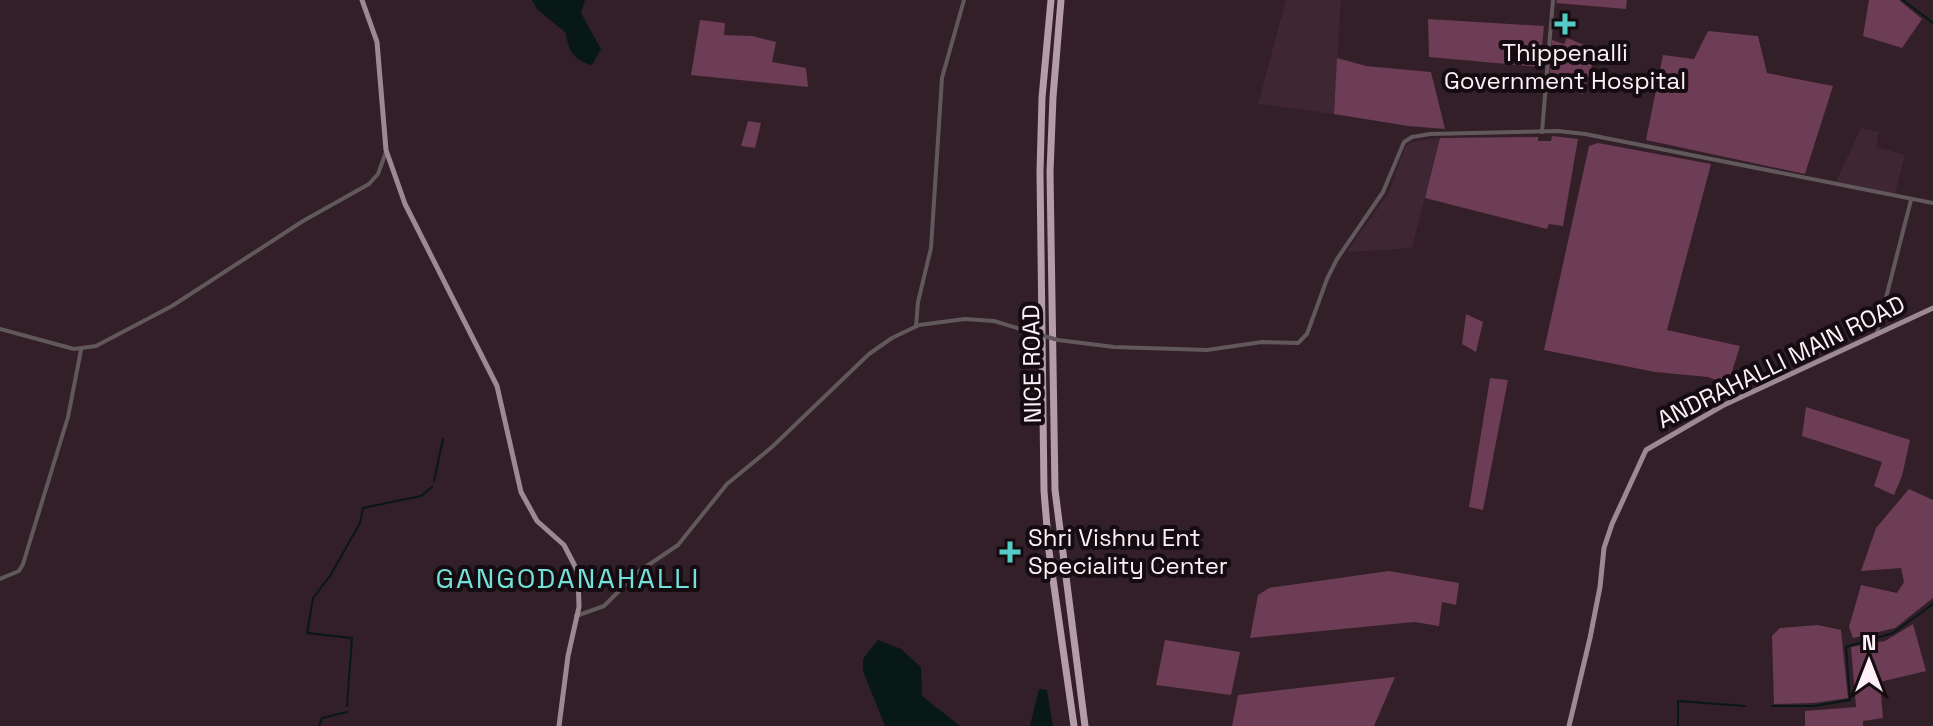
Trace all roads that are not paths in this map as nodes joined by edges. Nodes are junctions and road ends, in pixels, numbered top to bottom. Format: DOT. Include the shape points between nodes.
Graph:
graph roads {
  1 [pos="362,0"];
  2 [pos="964,0"];
  3 [pos="1051,0"];
  4 [pos="1061,0"];
  5 [pos="1553,0"];
  6 [pos="1542,132"];
  7 [pos="386,150"];
  8 [pos="1911,199"];
  9 [pos="1933,203"];
  10 [pos="1933,308"];
  11 [pos="916,326"];
  12 [pos="0,329"];
  13 [pos="1877,333"];
  14 [pos="81,350"];
  15 [pos="0,579"];
  16 [pos="576,616"];
  17 [pos="559,726"];
  18 [pos="1074,726"];
  19 [pos="1085,726"];
  20 [pos="1569,726"];
  1 -- 7 [label="main road" via="377,42"];
  2 -- 11 [label="street" via="942,78 931,248"];
  3 -- 18 [label="highway, NICE ROAD" via="1040,172 1044,491"];
  4 -- 19 [label="highway, NICE ROAD" via="1050,184 1055,490"];
  5 -- 6 [label="street"];
  6 -- 8 [label="street" via="1634,142"];
  6 -- 11 [label="street, bridge" via="1444,133 1404,142 1383,192 1337,259 1307,334 1298,343 1207,350 1114,347 1058,340 979,319"];
  7 -- 14 [label="street" via="369,184 167,309"];
  7 -- 16 [label="main road" via="417,231 497,386 521,492 537,521 574,560 579,583"];
  8 -- 9 [label="street"];
  8 -- 13 [label="street"];
  10 -- 13 [label="main road, ANDRAHALLI MAIN ROAD"];
  11 -- 16 [label="street" via="874,350 727,484 676,546 638,572 604,606"];
  12 -- 14 [label="street"];
  13 -- 20 [label="main road, ANDRAHALLI MAIN ROAD" via="1722,406 1646,450 1604,548"];
  14 -- 15 [label="street" via="68,417 23,564"];
  16 -- 17 [label="main road"];
}
